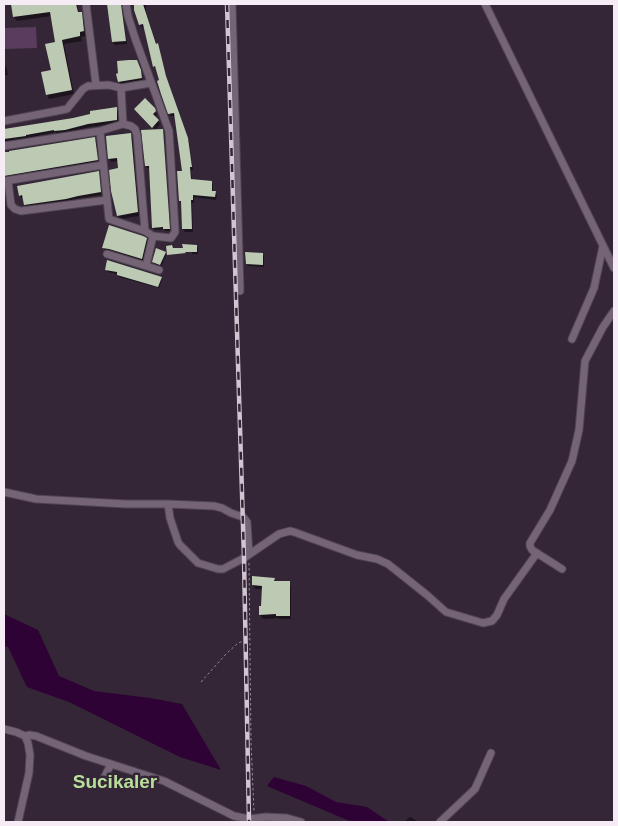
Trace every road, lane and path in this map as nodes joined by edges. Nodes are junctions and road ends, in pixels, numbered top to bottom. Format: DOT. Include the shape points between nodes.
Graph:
graph roads {
  1 [pos="86,4"];
  2 [pos="126,4"];
  3 [pos="232,4"];
  4 [pos="485,4"];
  5 [pos="151,83"];
  6 [pos="96,86"];
  7 [pos="121,88"];
  8 [pos="4,121"];
  9 [pos="123,124"];
  10 [pos="100,131"];
  11 [pos="4,146"];
  12 [pos="103,166"];
  13 [pos="6,181"];
  14 [pos="107,200"];
  15 [pos="145,231"];
  16 [pos="153,236"];
  17 [pos="603,246"];
  18 [pos="107,254"];
  19 [pos="146,266"];
  20 [pos="614,268"];
  21 [pos="159,270"];
  22 [pos="240,291"];
  23 [pos="614,312"];
  24 [pos="572,339"];
  25 [pos="4,492"];
  26 [pos="168,504"];
  27 [pos="537,553"];
  28 [pos="249,554"];
  29 [pos="562,570"];
  30 [pos="250,639"];
  31 [pos="201,682"];
  32 [pos="4,729"];
  33 [pos="25,736"];
  34 [pos="491,754"];
  35 [pos="111,764"];
  36 [pos="103,780"];
  37 [pos="254,818"];
  38 [pos="18,822"];
  39 [pos="300,822"];
  40 [pos="440,822"];
  1 -- 6 [label="street"];
  2 -- 5 [label="street"];
  3 -- 22 [label="street"];
  4 -- 17 [label="street"];
  5 -- 7 [label="street"];
  5 -- 16 [label="street" via="170,131 175,229 171,238"];
  6 -- 7 [label="street"];
  6 -- 8 [label="street" via="83,88 62,110"];
  7 -- 9 [label="street"];
  9 -- 10 [label="street"];
  9 -- 15 [label="street" via="131,126 137,135"];
  10 -- 11 [label="street"];
  10 -- 12 [label="street"];
  12 -- 13 [label="street"];
  12 -- 14 [label="street"];
  13 -- 14 [label="street" via="11,206 20,211"];
  14 -- 15 [label="street" via="109,219"];
  15 -- 16 [label="street"];
  16 -- 19 [label="street"];
  17 -- 20 [label="street"];
  17 -- 24 [label="street" via="594,288"];
  18 -- 19 [label="street"];
  19 -- 21 [label="street"];
  23 -- 27 [label="street" via="585,361 580,430 570,464 550,510 530,543 531,549"];
  25 -- 26 [label="street" via="36,499"];
  26 -- 28 [label="street" via="214,506 243,517 247,522"];
  26 -- 28 [label="street" via="178,542 198,563 223,569"];
  27 -- 28 [label="street" via="492,621 483,623 446,612 388,564 294,532 279,534"];
  27 -- 29 [label="street"];
  28 -- 30 [label="path"];
  30 -- 31 [label="path" via="238,643"];
  30 -- 37 [label="path"];
  32 -- 33 [label="street"];
  33 -- 35 [label="street" via="36,736"];
  33 -- 38 [label="street" via="30,755 29,773"];
  34 -- 40 [label="street" via="475,789"];
  35 -- 36 [label="street"];
  35 -- 37 [label="street" via="164,781 234,816"];
  37 -- 39 [label="street" via="287,818"];
}
